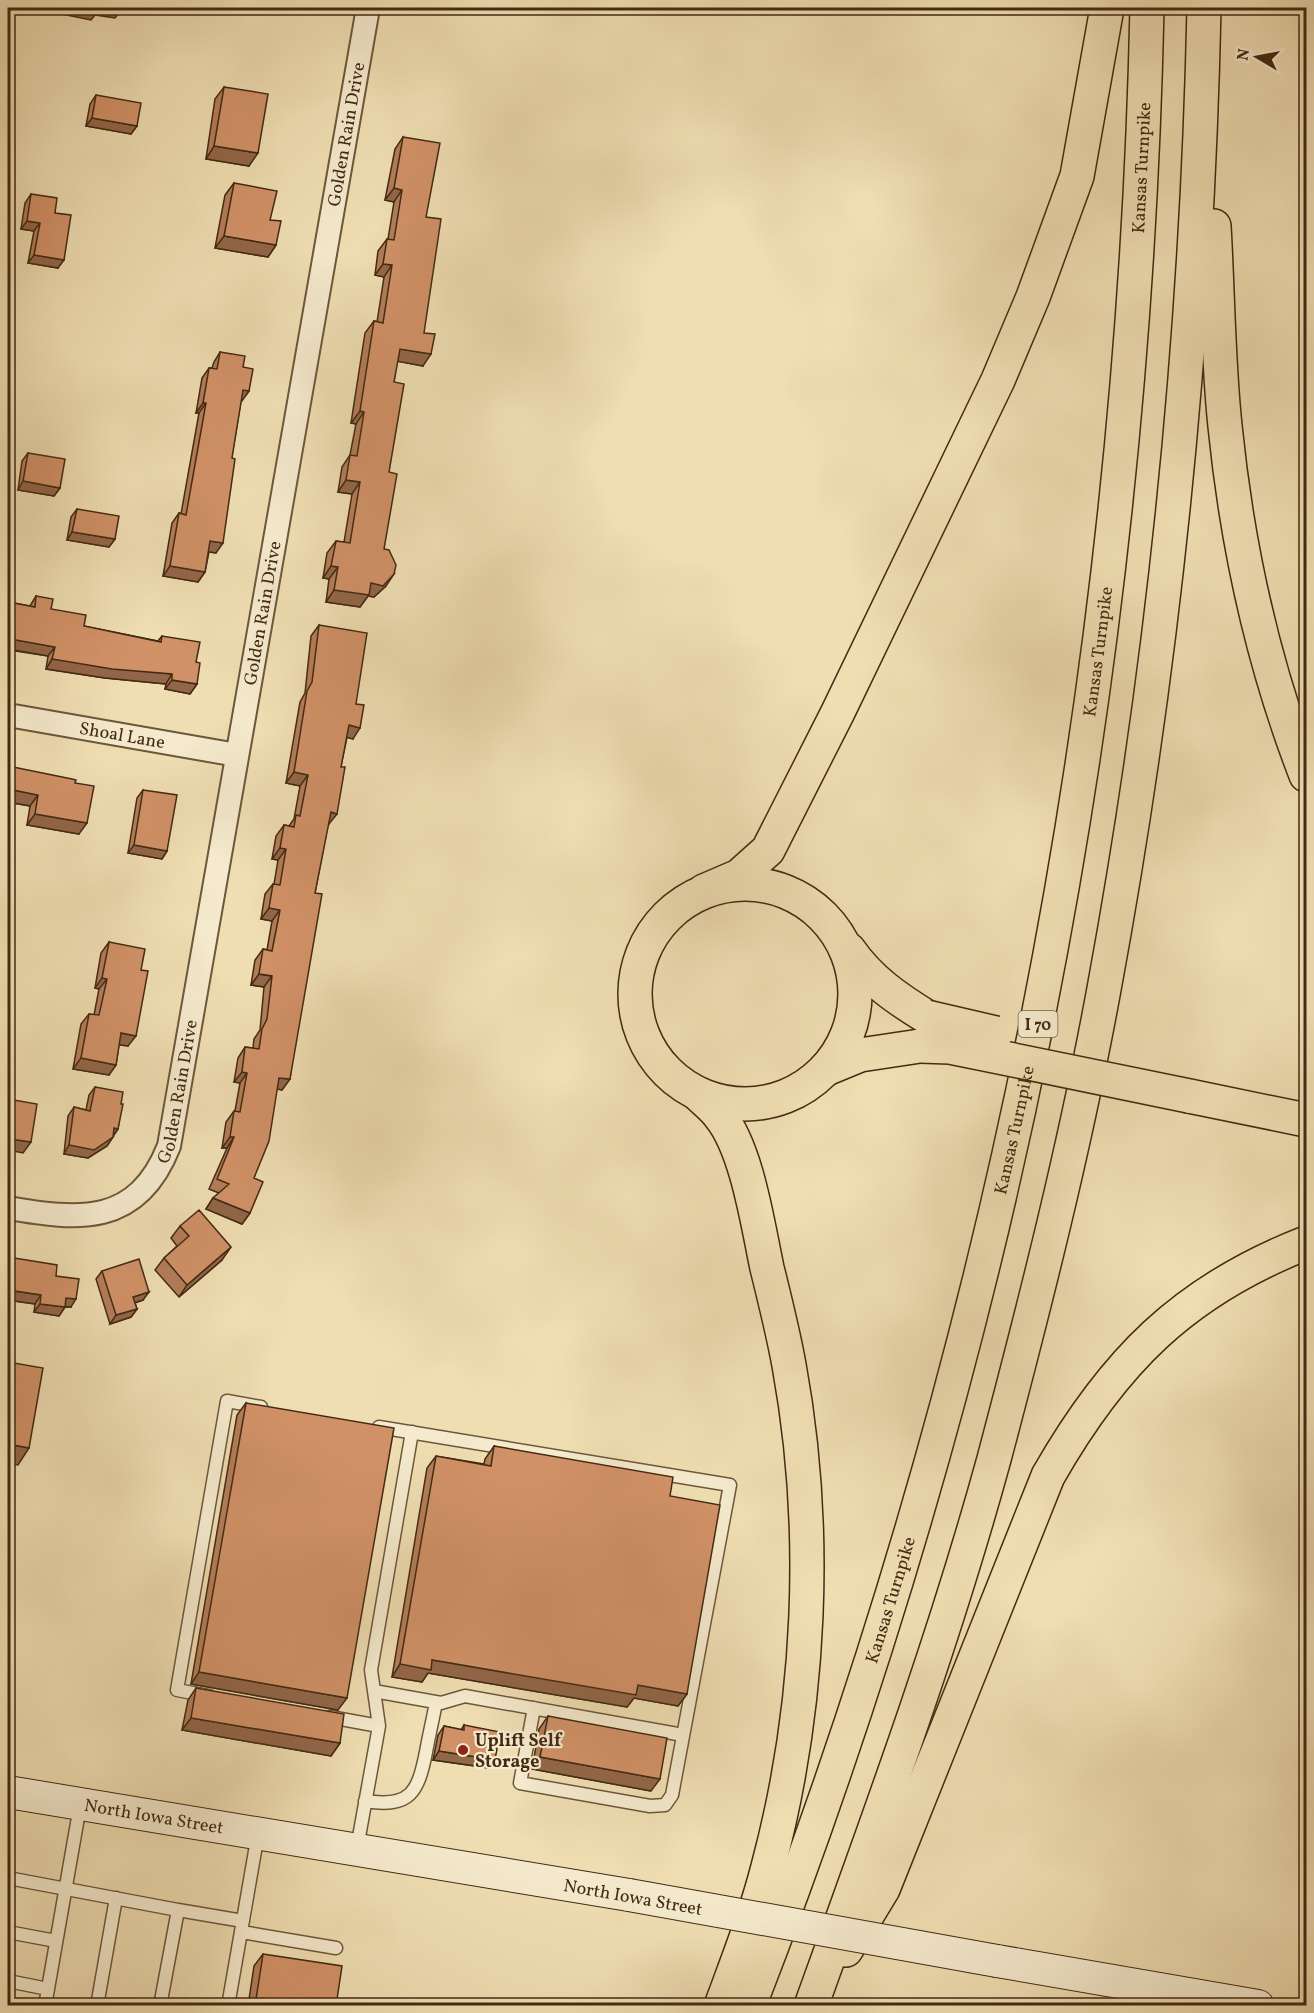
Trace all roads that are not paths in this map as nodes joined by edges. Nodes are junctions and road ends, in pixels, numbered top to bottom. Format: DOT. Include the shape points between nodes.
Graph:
graph roads {
  1 [pos="368,8"];
  2 [pos="1107,8"];
  3 [pos="1147,8"];
  4 [pos="1204,8"];
  5 [pos="1202,68"];
  6 [pos="8,715"];
  7 [pos="237,756"];
  8 [pos="1306,775"];
  9 [pos="704,891"];
  10 [pos="841,940"];
  11 [pos="923,1031"];
  12 [pos="826,1070"];
  13 [pos="1192,1086"];
  14 [pos="699,1095"];
  15 [pos="1306,1098"];
  16 [pos="1306,1120"];
  17 [pos="8,1208"];
  18 [pos="1306,1243"];
  19 [pos="273,1409"];
  20 [pos="366,1424"];
  21 [pos="412,1432"];
  22 [pos="374,1691"];
  23 [pos="221,1698"];
  24 [pos="436,1702"];
  25 [pos="534,1708"];
  26 [pos="322,1716"];
  27 [pos="379,1726"];
  28 [pos="683,1735"];
  29 [pos="8,1792"];
  30 [pos="365,1801"];
  31 [pos="80,1804"];
  32 [pos="259,1833"];
  33 [pos="357,1850"];
  34 [pos="8,1878"];
  35 [pos="66,1889"];
  36 [pos="116,1898"];
  37 [pos="177,1910"];
  38 [pos="243,1927"];
  39 [pos="8,1932"];
  40 [pos="56,1941"];
  41 [pos="336,1948"];
  42 [pos="8,1981"];
  43 [pos="48,1989"];
  44 [pos="45,2006"];
  45 [pos="97,2006"];
  46 [pos="160,2006"];
  47 [pos="228,2006"];
  48 [pos="721,2006"];
  49 [pos="749,2006"];
  50 [pos="812,2006"];
  51 [pos="1258,2006"];
  1 -- 7 [label="street, Golden Rain Drive"];
  2 -- 9 [label="highway" via="1077,176 998,380 768,850 739,876"];
  3 -- 49 [label="highway, Kansas Turnpike / I 70" via="1138,234 1120,475 1092,703 1047,978 996,1217 936,1452 884,1627"];
  4 -- 5 [label="highway"];
  5 -- 8 [label="highway" via="1225,426 1233,491 1258,622"];
  5 -- 50 [label="highway" via="1192,303 1171,543 1134,810 1082,1096 1002,1428 958,1580"];
  6 -- 7 [label="street, Shoal Lane"];
  7 -- 17 [label="street, Golden Rain Drive" via="169,1146 159,1167 144,1188 94,1215 70,1217"];
  9 -- 10 [label="highway" via="743,883 782,889 816,909"];
  9 -- 14 [label="highway" via="676,907 654,931 639,960 634,992 638,1024 651,1053 672,1078"];
  10 -- 11 [label="highway" via="862,970"];
  10 -- 12 [label="highway" via="854,972 855,1007 845,1040"];
  11 -- 12 [label="highway"];
  11 -- 13 [label="highway, bridge" via="950,1047"];
  12 -- 14 [label="highway" via="799,1091 766,1103 732,1104"];
  13 -- 15 [label="highway"];
  13 -- 16 [label="highway"];
  14 -- 48 [label="highway" via="720,1116 732,1136 757,1222 789,1366 798,1428 806,1549 802,1677 792,1752 768,1868"];
  18 -- 50 [label="highway" via="1226,1282 1156,1332 1128,1359 1072,1433 1048,1476 883,1889"];
  19 -- 23 [label="lane" via="227,1401 177,1690"];
  20 -- 21 [label="lane"];
  21 -- 22 [label="lane" via="371,1670"];
  21 -- 28 [label="lane" via="730,1485"];
  22 -- 24 [label="lane"];
  22 -- 27 [label="lane"];
  24 -- 25 [label="lane" via="465,1696"];
  24 -- 30 [label="lane" via="416,1790 395,1803"];
  25 -- 28 [label="lane"];
  25 -- 28 [label="lane" via="520,1783 650,1806 665,1805 672,1795"];
  26 -- 27 [label="lane"];
  27 -- 30 [label="lane"];
  29 -- 31 [label="main road, North Iowa Street"];
  30 -- 33 [label="lane"];
  31 -- 32 [label="main road, North Iowa Street"];
  31 -- 35 [label="lane"];
  32 -- 33 [label="main road, North Iowa Street"];
  32 -- 38 [label="lane"];
  33 -- 51 [label="main road, North Iowa Street, bridge"];
  34 -- 35 [label="lane"];
  35 -- 36 [label="lane"];
  35 -- 40 [label="lane"];
  36 -- 37 [label="lane"];
  36 -- 45 [label="lane"];
  37 -- 38 [label="lane"];
  37 -- 46 [label="lane"];
  38 -- 41 [label="lane"];
  38 -- 47 [label="lane"];
  39 -- 40 [label="lane"];
  40 -- 43 [label="lane"];
  42 -- 43 [label="lane"];
  43 -- 44 [label="lane"];
}
